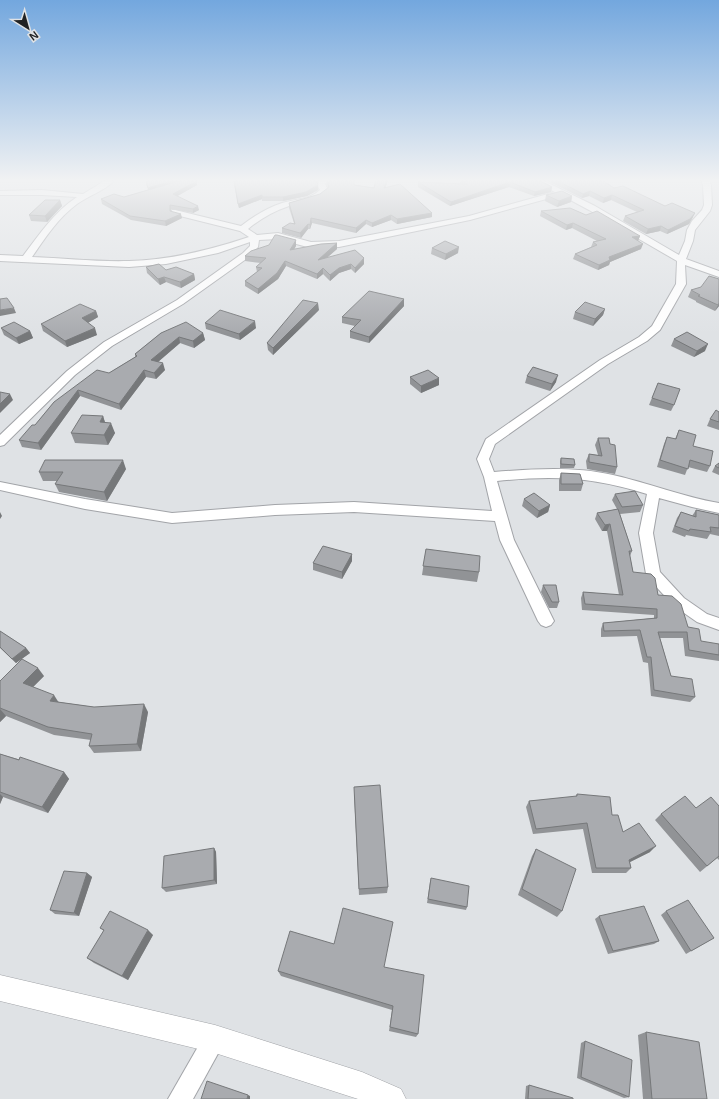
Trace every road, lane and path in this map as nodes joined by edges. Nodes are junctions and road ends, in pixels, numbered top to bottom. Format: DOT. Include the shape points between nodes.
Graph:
graph roads {
  1 [pos="47,231"];
  2 [pos="246,231"];
  3 [pos="401,231"];
  4 [pos="632,231"];
  5 [pos="691,231"];
  6 [pos="255,238"];
  7 [pos="0,258"];
  8 [pos="26,259"];
  9 [pos="681,260"];
  10 [pos="719,274"];
  11 [pos="0,442"];
  12 [pos="490,477"];
  13 [pos="0,486"];
  14 [pos="654,492"];
  15 [pos="719,508"];
  16 [pos="500,516"];
  17 [pos="546,621"];
  18 [pos="719,624"];
  19 [pos="0,988"];
  20 [pos="215,1039"];
  21 [pos="180,1099"];
  22 [pos="391,1099"];
  1 -- 8 [label="street"];
  2 -- 6 [label="street"];
  3 -- 6 [label="street" via="340,244 312,245 278,236"];
  4 -- 9 [label="street"];
  5 -- 9 [label="street"];
  6 -- 8 [label="street" via="215,251 166,261 129,264"];
  6 -- 11 [label="street" via="254,247 246,255 180,302 108,344 71,373"];
  7 -- 8 [label="street"];
  9 -- 10 [label="street"];
  9 -- 12 [label="street" via="681,284 656,328 490,442 483,459"];
  12 -- 14 [label="street" via="568,472 612,479"];
  12 -- 16 [label="street"];
  13 -- 16 [label="street" via="85,504 172,518 354,507"];
  14 -- 15 [label="street"];
  14 -- 18 [label="street" via="646,533 654,574 679,602 702,618"];
  16 -- 17 [label="street" via="507,540"];
  19 -- 20 [label="street"];
  20 -- 21 [label="street"];
  20 -- 22 [label="street" via="362,1086"];
}
